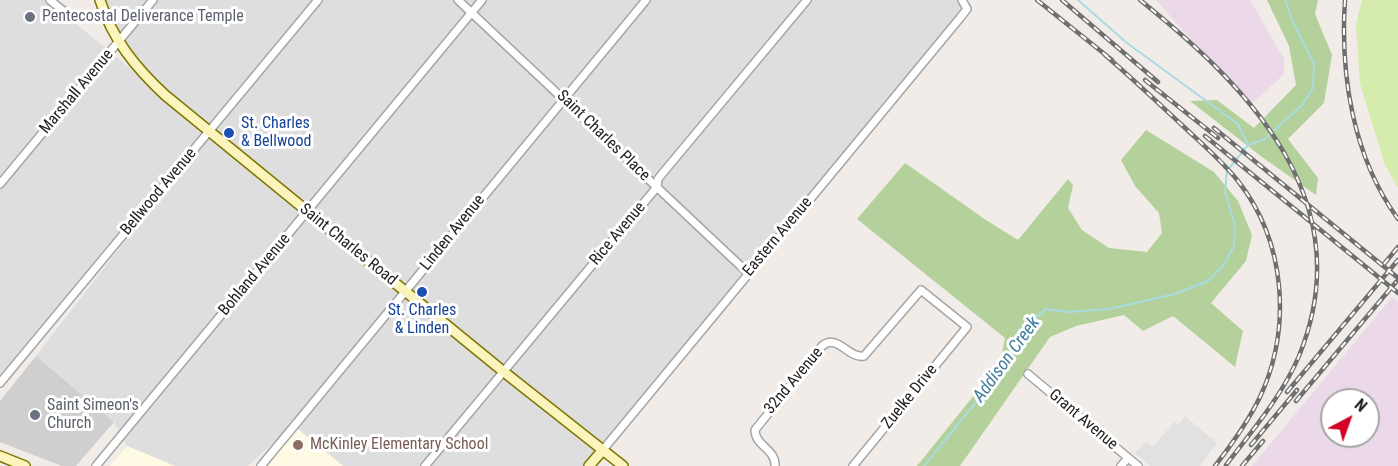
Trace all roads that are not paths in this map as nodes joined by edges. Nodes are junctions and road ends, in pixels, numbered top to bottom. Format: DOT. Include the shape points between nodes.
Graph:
graph roads {
  1 [pos="50,0"];
  2 [pos="100,0"];
  3 [pos="153,0"];
  4 [pos="318,0"];
  5 [pos="459,0"];
  6 [pos="482,0"];
  7 [pos="646,0"];
  8 [pos="807,0"];
  9 [pos="962,0"];
  10 [pos="472,12"];
  11 [pos="105,15"];
  12 [pos="119,42"];
  13 [pos="564,98"];
  14 [pos="210,131"];
  15 [pos="0,184"];
  16 [pos="657,188"];
  17 [pos="307,212"];
  18 [pos="748,273"];
  19 [pos="921,290"];
  20 [pos="406,291"];
  21 [pos="504,372"];
  22 [pos="1028,374"];
  23 [pos="0,383"];
  24 [pos="602,451"];
  25 [pos="0,456"];
  26 [pos="1128,458"];
  27 [pos="25,466"];
  28 [pos="96,466"];
  29 [pos="261,466"];
  30 [pos="425,466"];
  31 [pos="589,466"];
  32 [pos="623,466"];
  33 [pos="775,466"];
  34 [pos="852,466"];
  35 [pos="1121,466"];
  36 [pos="1138,466"];
  1 -- 11 [label="street" via="72,18"];
  2 -- 11 [label="main road, Saint Charles Road"];
  3 -- 12 [label="street, Marshall Avenue"];
  4 -- 14 [label="street, Bellwood Avenue"];
  5 -- 10 [label="street, Saint Charles Place"];
  6 -- 10 [label="street, Bohland Avenue"];
  7 -- 13 [label="street, Linden Avenue"];
  8 -- 16 [label="street, Rice Avenue" via="658,179"];
  9 -- 18 [label="street, Eastern Avenue" via="967,9"];
  10 -- 13 [label="street, Saint Charles Place"];
  10 -- 17 [label="street, Bohland Avenue"];
  11 -- 12 [label="main road, Saint Charles Road"];
  12 -- 14 [label="main road, Saint Charles Road" via="145,76"];
  12 -- 15 [label="street, Marshall Avenue"];
  13 -- 16 [label="street, Saint Charles Place"];
  13 -- 20 [label="street, Linden Avenue"];
  14 -- 17 [label="main road, Saint Charles Road"];
  14 -- 23 [label="street, Bellwood Avenue"];
  16 -- 18 [label="street, Saint Charles Place"];
  16 -- 21 [label="street, Rice Avenue"];
  17 -- 20 [label="main road, Saint Charles Road"];
  17 -- 28 [label="street, Bohland Avenue"];
  18 -- 24 [label="street, Eastern Avenue"];
  19 -- 33 [label="street, 32nd Avenue" via="864,356 856,357 834,342 822,346 755,430 758,441 775,459"];
  19 -- 34 [label="street, Zuelke Drive" via="966,327"];
  20 -- 21 [label="main road, Saint Charles Road"];
  20 -- 29 [label="street, Linden Avenue"];
  21 -- 24 [label="main road, Saint Charles Road"];
  21 -- 30 [label="street, Rice Avenue"];
  22 -- 26 [label="street, Grant Avenue"];
  24 -- 31 [label="main road, Eastern Avenue"];
  24 -- 32 [label="main road, Saint Charles Road"];
  25 -- 27 [label="main road"];
  26 -- 35 [label="street"];
  26 -- 36 [label="street, Grant Avenue"];
}
